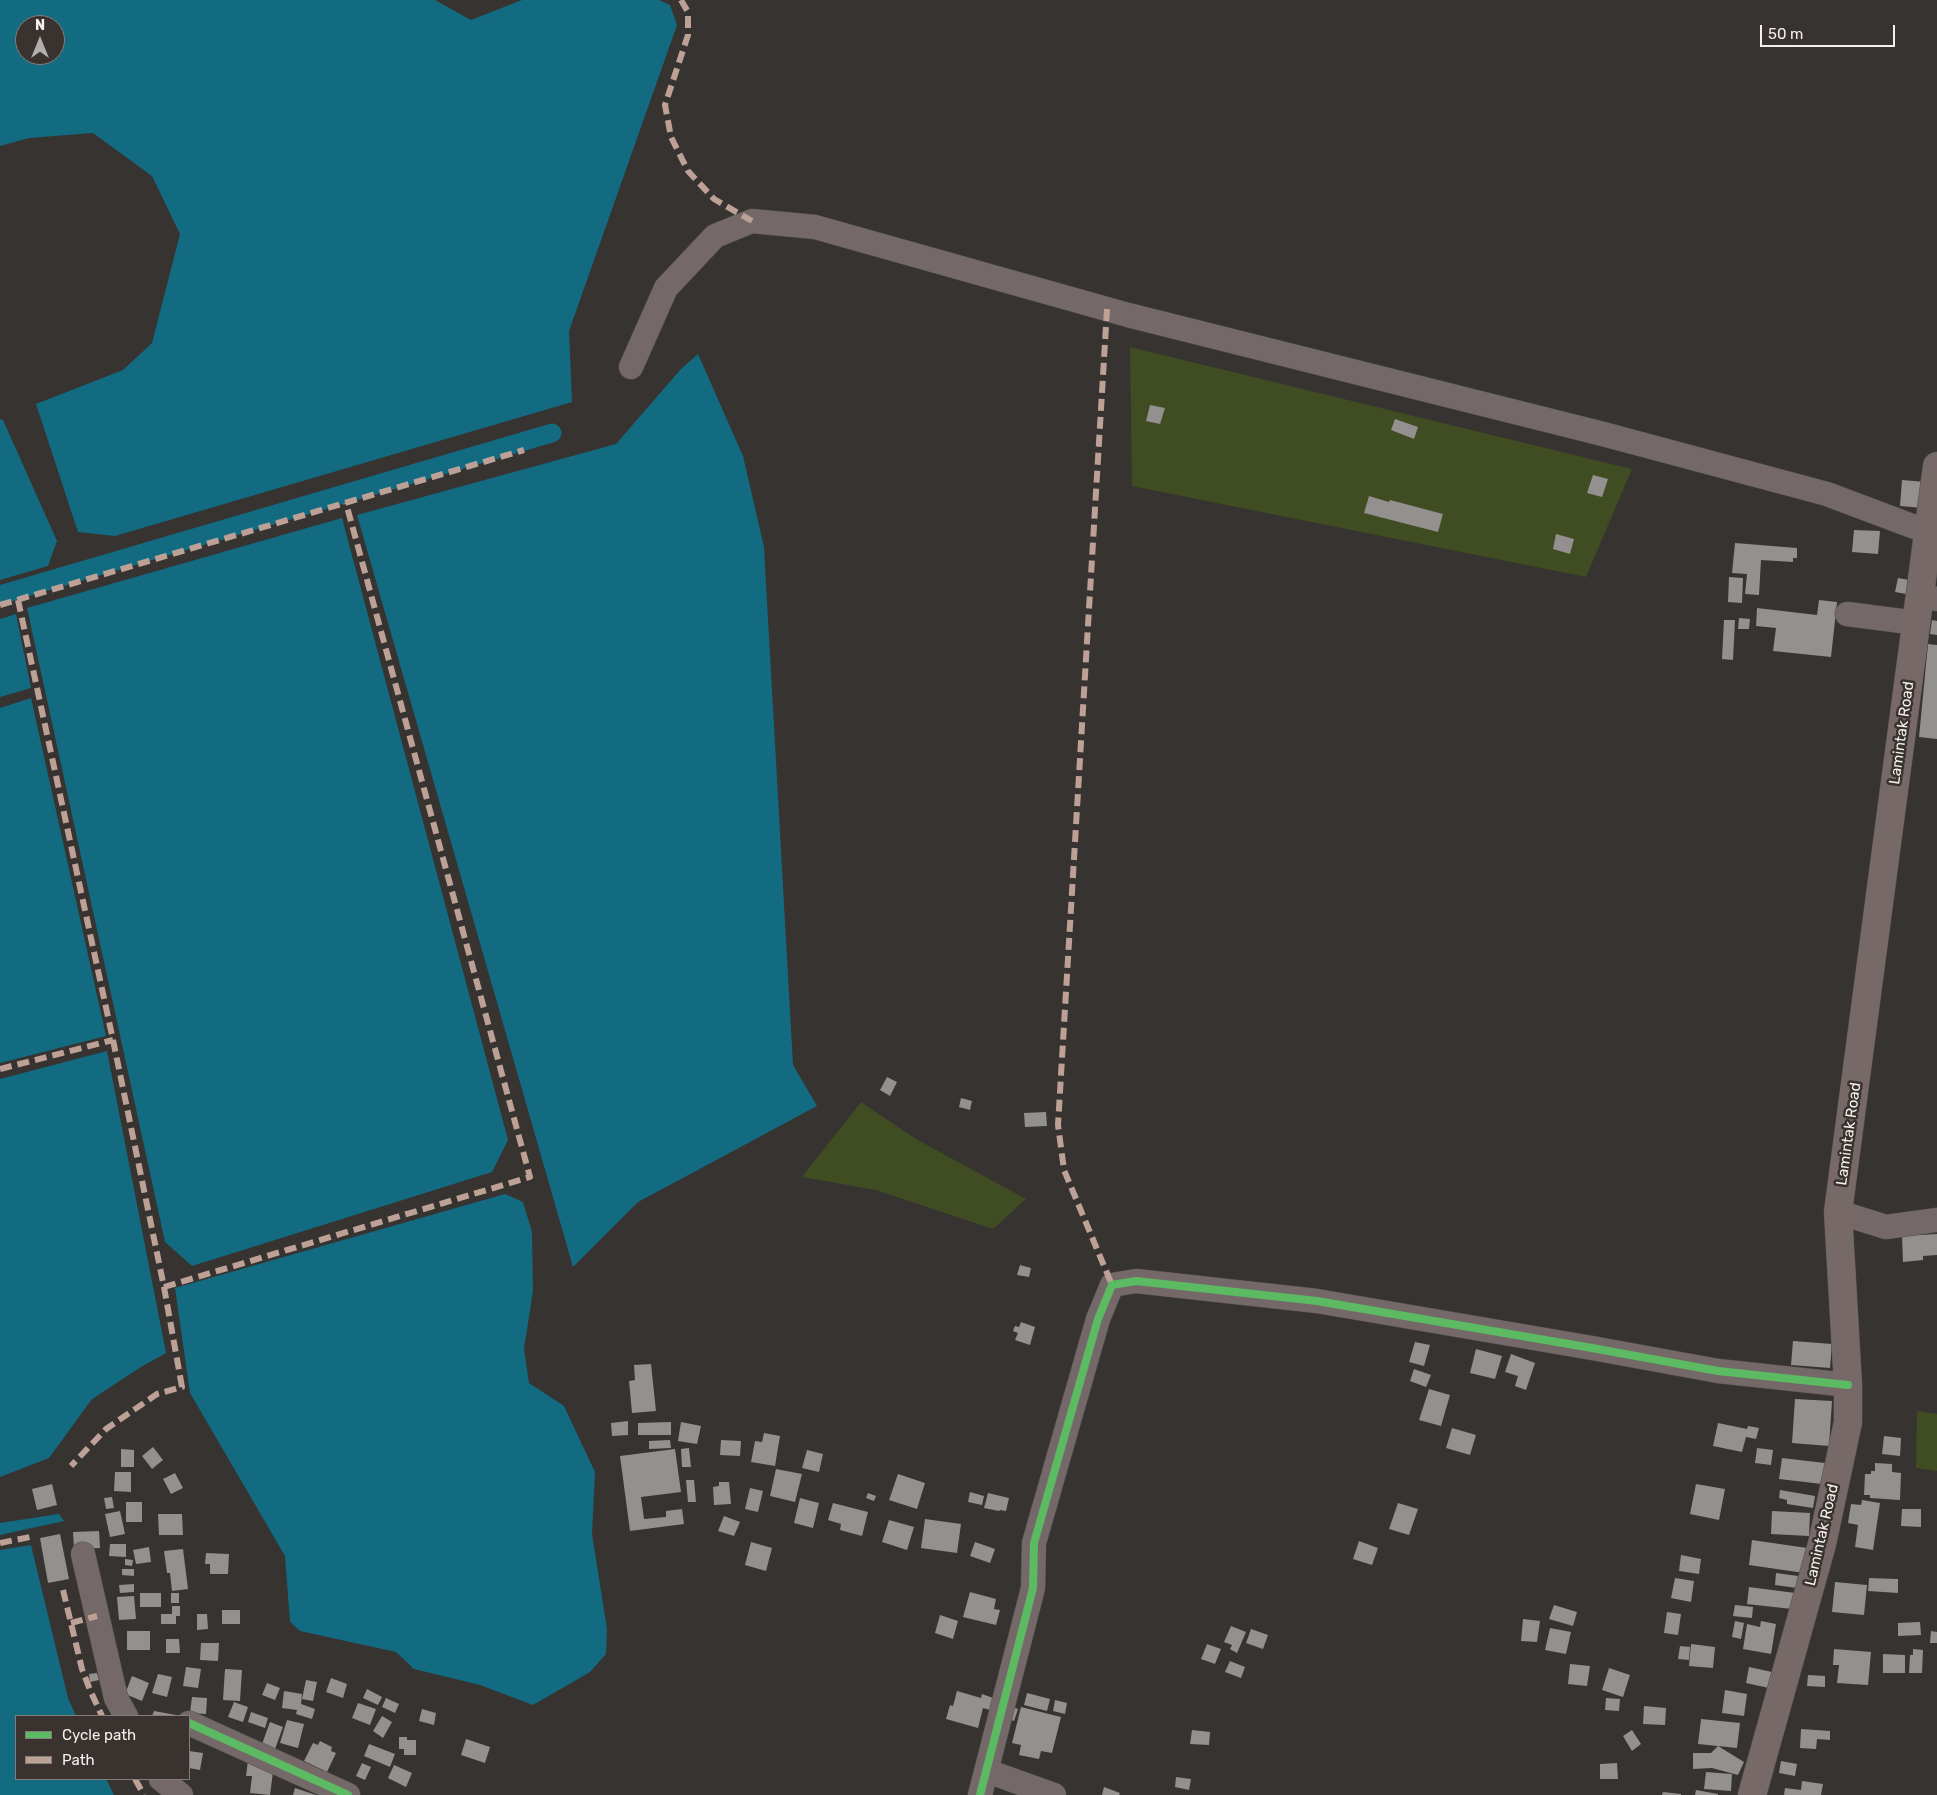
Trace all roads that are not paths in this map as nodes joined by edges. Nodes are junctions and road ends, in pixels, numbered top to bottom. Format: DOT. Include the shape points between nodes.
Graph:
graph roads {
  1 [pos="631,366"];
  2 [pos="1937,466"];
  3 [pos="1928,532"];
  4 [pos="1928,598"];
  5 [pos="1847,614"];
  6 [pos="1917,623"];
  7 [pos="1838,1212"];
  8 [pos="1937,1220"];
  9 [pos="1848,1385"];
  10 [pos="83,1554"];
  11 [pos="125,1715"];
  12 [pos="190,1723"];
  13 [pos="987,1771"];
  14 [pos="162,1780"];
  15 [pos="181,1795"];
  16 [pos="348,1795"];
  17 [pos="980,1795"];
  18 [pos="1054,1795"];
  19 [pos="1752,1795"];
  1 -- 3 [label="street" via="666,288 715,236 752,221 815,227 1128,315 1603,434 1827,494"];
  2 -- 3 [label="main road, Lamintak Road"];
  3 -- 4 [label="main road, Lamintak Road"];
  4 -- 6 [label="main road, Lamintak Road"];
  5 -- 6 [label="street"];
  6 -- 7 [label="main road, Lamintak Road"];
  7 -- 8 [label="street" via="1886,1227"];
  7 -- 9 [label="main road, Lamintak Road"];
  9 -- 13 [label="street" via="1718,1371 1317,1301 1136,1281 1112,1285 1098,1319 1034,1543 1033,1588"];
  9 -- 19 [label="main road, Lamintak Road" via="1848,1422 1822,1544"];
  10 -- 11 [label="street" via="116,1698"];
  12 -- 16 [label="street"];
  13 -- 17 [label="street"];
  13 -- 18 [label="street"];
  14 -- 15 [label="street"];
}
